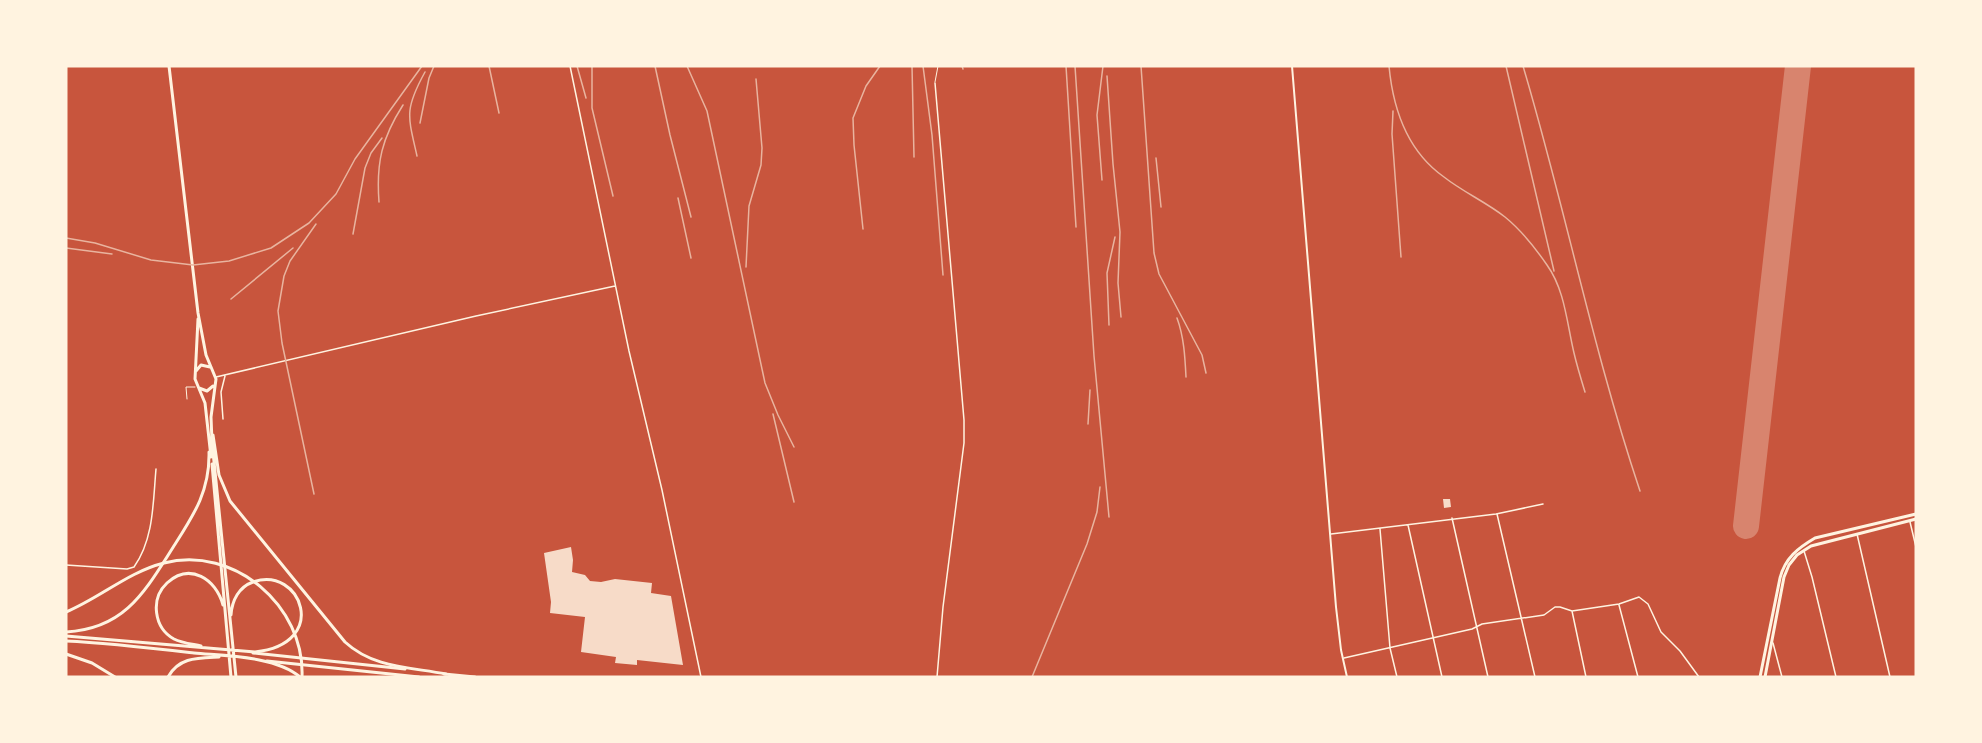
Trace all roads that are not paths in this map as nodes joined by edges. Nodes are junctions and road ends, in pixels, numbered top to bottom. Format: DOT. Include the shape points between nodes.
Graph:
graph roads {
  1 [pos="169,66"];
  2 [pos="570,66"];
  3 [pos="938,66"];
  4 [pos="1292,66"];
  5 [pos="934,83"];
  6 [pos="615,286"];
  7 [pos="198,313"];
  8 [pos="195,374"];
  9 [pos="225,375"];
  10 [pos="215,377"];
  11 [pos="198,386"];
  12 [pos="187,399"];
  13 [pos="209,418"];
  14 [pos="223,419"];
  15 [pos="209,426"];
  16 [pos="156,469"];
  17 [pos="1543,504"];
  18 [pos="1496,514"];
  19 [pos="1916,514"];
  20 [pos="1452,518"];
  21 [pos="1916,519"];
  22 [pos="1910,521"];
  23 [pos="1408,524"];
  24 [pos="1380,528"];
  25 [pos="1856,533"];
  26 [pos="1330,534"];
  27 [pos="1916,547"];
  28 [pos="1804,550"];
  29 [pos="66,566"];
  30 [pos="1619,604"];
  31 [pos="1572,611"];
  32 [pos="66,612"];
  33 [pos="225,613"];
  34 [pos="1521,619"];
  35 [pos="231,626"];
  36 [pos="1476,627"];
  37 [pos="66,632"];
  38 [pos="229,632"];
  39 [pos="1434,638"];
  40 [pos="66,641"];
  41 [pos="1773,642"];
  42 [pos="1390,648"];
  43 [pos="229,651"];
  44 [pos="249,652"];
  45 [pos="66,654"];
  46 [pos="230,657"];
  47 [pos="247,658"];
  48 [pos="1343,658"];
  49 [pos="446,674"];
  50 [pos="115,677"];
  51 [pos="168,677"];
  52 [pos="233,677"];
  53 [pos="301,677"];
  54 [pos="419,677"];
  55 [pos="476,677"];
  56 [pos="701,677"];
  57 [pos="937,677"];
  58 [pos="1347,677"];
  59 [pos="1397,677"];
  60 [pos="1442,677"];
  61 [pos="1488,677"];
  62 [pos="1535,677"];
  63 [pos="1586,677"];
  64 [pos="1638,677"];
  65 [pos="1699,677"];
  66 [pos="1760,677"];
  67 [pos="1765,677"];
  68 [pos="1782,677"];
  69 [pos="1836,677"];
  70 [pos="1890,677"];
  1 -- 7 [label="main road"];
  2 -- 6 [label="street"];
  3 -- 5 [label="lane"];
  4 -- 26 [label="main road"];
  5 -- 57 [label="street" via="964,420"];
  6 -- 9 [label="street"];
  6 -- 56 [label="street"];
  7 -- 8 [label="main road"];
  7 -- 10 [label="main road" via="206,355"];
  8 -- 10 [label="main road" via="204,364"];
  8 -- 11 [label="main road"];
  9 -- 10 [label="street"];
  9 -- 14 [label="street" via="221,392"];
  10 -- 11 [label="main road" via="208,391"];
  10 -- 13 [label="main road"];
  11 -- 12 [label="lane" via="186,387"];
  11 -- 13 [label="main road"];
  13 -- 15 [label="main road"];
  15 -- 33 [label="main road"];
  15 -- 35 [label="main road"];
  15 -- 37 [label="main road" via="209,466 201,502 148,587 134,604 103,624"];
  15 -- 49 [label="main road" via="219,475 230,501 345,642 367,658 384,664"];
  16 -- 29 [label="street" via="151,527 134,567"];
  17 -- 18 [label="street"];
  18 -- 20 [label="street"];
  18 -- 34 [label="street"];
  19 -- 66 [label="main road" via="1815,538 1793,554 1782,569"];
  20 -- 23 [label="street"];
  20 -- 36 [label="street"];
  21 -- 22 [label="main road"];
  22 -- 25 [label="main road"];
  22 -- 27 [label="street"];
  23 -- 24 [label="street"];
  23 -- 39 [label="street"];
  24 -- 26 [label="street"];
  24 -- 42 [label="street"];
  25 -- 28 [label="main road"];
  25 -- 70 [label="street"];
  26 -- 48 [label="main road"];
  28 -- 41 [label="main road" via="1789,565 1784,577"];
  28 -- 69 [label="street"];
  30 -- 31 [label="street"];
  30 -- 64 [label="street"];
  30 -- 65 [label="street" via="1636,597 1644,600 1661,632"];
  31 -- 34 [label="street" via="1560,607"];
  31 -- 63 [label="street"];
  32 -- 53 [label="main road" via="152,567 183,560 217,564 252,579 280,606 298,642"];
  33 -- 38 [label="main road"];
  33 -- 43 [label="main road" via="214,586 193,574 179,576 160,591 156,614 172,638"];
  34 -- 36 [label="street"];
  34 -- 62 [label="street"];
  35 -- 38 [label="main road"];
  35 -- 44 [label="main road" via="232,606 250,583 276,581 295,595 301,616 293,637 278,647"];
  36 -- 39 [label="street"];
  36 -- 61 [label="street"];
  37 -- 43 [label="main road"];
  38 -- 52 [label="main road"];
  39 -- 42 [label="street"];
  39 -- 60 [label="street"];
  40 -- 46 [label="main road"];
  41 -- 67 [label="main road"];
  41 -- 68 [label="street"];
  42 -- 48 [label="street"];
  42 -- 59 [label="street"];
  43 -- 44 [label="main road"];
  44 -- 49 [label="main road"];
  45 -- 50 [label="main road"];
  46 -- 47 [label="main road"];
  46 -- 51 [label="main road" via="185,660"];
  47 -- 53 [label="main road" via="283,667"];
  47 -- 54 [label="main road"];
  48 -- 58 [label="main road"];
  49 -- 55 [label="main road"];
}
